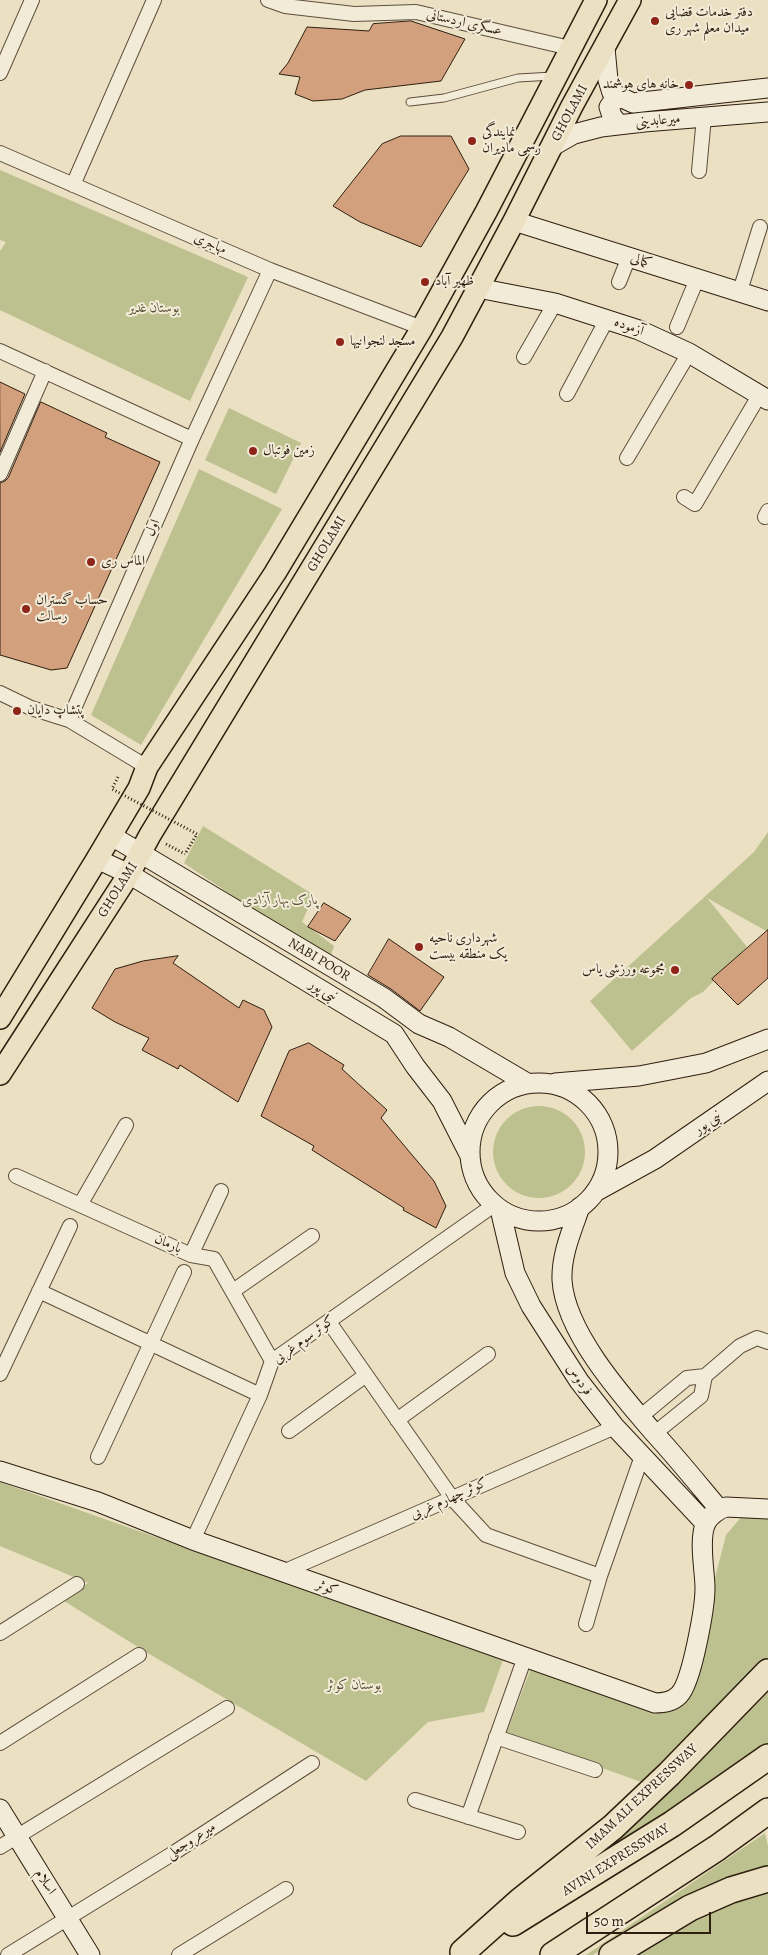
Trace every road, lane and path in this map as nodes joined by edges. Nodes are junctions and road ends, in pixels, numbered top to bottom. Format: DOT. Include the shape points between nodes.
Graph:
graph roads {
  1 [pos="32,0"];
  2 [pos="154,0"];
  3 [pos="268,0"];
  4 [pos="362,0"];
  5 [pos="596,0"];
  6 [pos="630,0"];
  7 [pos="354,14"];
  8 [pos="570,48"];
  9 [pos="605,48"];
  10 [pos="0,73"];
  11 [pos="556,76"];
  12 [pos="768,88"];
  13 [pos="622,98"];
  14 [pos="410,102"];
  15 [pos="768,112"];
  16 [pos="704,117"];
  17 [pos="619,125"];
  18 [pos="552,146"];
  19 [pos="0,153"];
  20 [pos="699,171"];
  21 [pos="73,185"];
  22 [pos="514,221"];
  23 [pos="760,227"];
  24 [pos="629,257"];
  25 [pos="270,270"];
  26 [pos="697,279"];
  27 [pos="619,282"];
  28 [pos="478,288"];
  29 [pos="740,291"];
  30 [pos="768,301"];
  31 [pos="555,303"];
  32 [pos="607,319"];
  33 [pos="677,327"];
  34 [pos="422,328"];
  35 [pos="0,351"];
  36 [pos="689,353"];
  37 [pos="524,358"];
  38 [pos="45,371"];
  39 [pos="567,394"];
  40 [pos="764,397"];
  41 [pos="192,439"];
  42 [pos="628,458"];
  43 [pos="0,474"];
  44 [pos="684,497"];
  45 [pos="0,693"];
  46 [pos="69,720"];
  47 [pos="147,767"];
  48 [pos="118,777"];
  49 [pos="110,835"];
  50 [pos="140,854"];
  51 [pos="185,854"];
  52 [pos="97,859"];
  53 [pos="129,874"];
  54 [pos="0,1018"];
  55 [pos="768,1039"];
  56 [pos="0,1074"];
  57 [pos="768,1081"];
  58 [pos="527,1083"];
  59 [pos="552,1084"];
  60 [pos="126,1125"];
  61 [pos="470,1156"];
  62 [pos="16,1176"];
  63 [pos="221,1191"];
  64 [pos="595,1192"];
  65 [pos="80,1205"];
  66 [pos="497,1207"];
  67 [pos="580,1207"];
  68 [pos="70,1226"];
  69 [pos="312,1236"];
  70 [pos="192,1255"];
  71 [pos="184,1272"];
  72 [pos="39,1291"];
  73 [pos="233,1291"];
  74 [pos="329,1322"];
  75 [pos="768,1342"];
  76 [pos="150,1343"];
  77 [pos="488,1354"];
  78 [pos="272,1362"];
  79 [pos="0,1374"];
  80 [pos="366,1375"];
  81 [pos="705,1376"];
  82 [pos="260,1395"];
  83 [pos="640,1417"];
  84 [pos="397,1420"];
  85 [pos="614,1426"];
  86 [pos="289,1431"];
  87 [pos="655,1433"];
  88 [pos="642,1456"];
  89 [pos="98,1457"];
  90 [pos="0,1471"];
  91 [pos="452,1498"];
  92 [pos="719,1509"];
  93 [pos="768,1509"];
  94 [pos="705,1524"];
  95 [pos="193,1540"];
  96 [pos="283,1572"];
  97 [pos="600,1576"];
  98 [pos="77,1584"];
  99 [pos="586,1624"];
  100 [pos="0,1633"];
  101 [pos="139,1655"];
  102 [pos="525,1657"];
  103 [pos="768,1672"];
  104 [pos="227,1708"];
  105 [pos="496,1737"];
  106 [pos="0,1743"];
  107 [pos="768,1756"];
  108 [pos="312,1763"];
  109 [pos="595,1770"];
  110 [pos="416,1800"];
  111 [pos="0,1809"];
  112 [pos="768,1811"];
  113 [pos="468,1817"];
  114 [pos="518,1832"];
  115 [pos="16,1837"];
  116 [pos="0,1847"];
  117 [pos="768,1878"];
  118 [pos="286,1889"];
  119 [pos="68,1917"];
  120 [pos="461,1954"];
  121 [pos="8,1955"];
  122 [pos="90,1955"];
  123 [pos="180,1955"];
  124 [pos="553,1955"];
  125 [pos="612,1955"];
  1 -- 10 [label="street"];
  2 -- 21 [label="street"];
  3 -- 7 [label="street, عسگری اردستانی" via="285,6"];
  4 -- 7 [label="street"];
  5 -- 8 [label="main road, GHOLAMI"];
  6 -- 9 [label="main road, GHOLAMI"];
  7 -- 8 [label="street, عسگری اردستانی" via="416,12"];
  8 -- 11 [label="main road, GHOLAMI"];
  9 -- 13 [label="main road, میرعابدینی" via="612,93"];
  9 -- 18 [label="main road, GHOLAMI"];
  11 -- 14 [label="lane" via="518,78 444,98"];
  11 -- 34 [label="main road, GHOLAMI"];
  12 -- 13 [label="main road, میرعابدینی" via="633,103"];
  13 -- 17 [label="main road" via="609,106"];
  15 -- 16 [label="main road, میرعابدینی"];
  16 -- 17 [label="main road, میرعابدینی"];
  16 -- 20 [label="street"];
  17 -- 18 [label="main road, میرعابدینی" via="574,134"];
  18 -- 22 [label="main road, GHOLAMI"];
  19 -- 21 [label="street, مهاجری"];
  21 -- 25 [label="street, مهاجری"];
  22 -- 24 [label="main road, کمالی"];
  22 -- 28 [label="main road, GHOLAMI"];
  23 -- 29 [label="street"];
  24 -- 26 [label="main road, کمالی"];
  24 -- 27 [label="street"];
  25 -- 34 [label="street, مهاجری"];
  25 -- 41 [label="street, اول"];
  26 -- 29 [label="main road, کمالی"];
  26 -- 33 [label="street"];
  28 -- 31 [label="main road, آزموده"];
  28 -- 50 [label="main road, GHOLAMI" via="442,354"];
  29 -- 30 [label="main road, کمالی"];
  31 -- 32 [label="main road, آزموده"];
  31 -- 37 [label="street"];
  32 -- 36 [label="main road, آزموده"];
  32 -- 39 [label="street"];
  34 -- 47 [label="main road, GHOLAMI" via="275,572"];
  35 -- 38 [label="street"];
  36 -- 40 [label="main road, آزموده"];
  36 -- 42 [label="street"];
  38 -- 41 [label="street"];
  38 -- 43 [label="street"];
  40 -- 44 [label="street" via="695,504"];
  41 -- 46 [label="street, اول"];
  45 -- 46 [label="street" via="31,708"];
  46 -- 47 [label="street"];
  47 -- 49 [label="main road, GHOLAMI" via="139,788"];
  48 -- 51 [label="path, bridge" via="112,789 197,834"];
  49 -- 50 [label="main road, NABI POOR"];
  49 -- 52 [label="main road, GHOLAMI"];
  50 -- 53 [label="main road, GHOLAMI"];
  50 -- 58 [label="main road, NABI POOR" via="384,998 419,1024 449,1037"];
  52 -- 53 [label="main road, نبی پور"];
  52 -- 54 [label="main road, GHOLAMI"];
  53 -- 56 [label="main road, GHOLAMI"];
  53 -- 61 [label="main road, نبی پور" via="394,1034 442,1100"];
  55 -- 59 [label="main road" via="706,1063 639,1076"];
  57 -- 64 [label="main road, نبی پور" via="655,1159"];
  58 -- 59 [label="main road"];
  58 -- 61 [label="main road" via="491,1101 471,1136"];
  59 -- 64 [label="main road" via="571,1090 599,1117 608,1155 604,1175"];
  60 -- 65 [label="street"];
  61 -- 66 [label="main road" via="482,1191"];
  62 -- 65 [label="street, بارمان"];
  63 -- 70 [label="street"];
  64 -- 67 [label="main road"];
  65 -- 70 [label="street, بارمان"];
  66 -- 67 [label="main road" via="519,1218 540,1221 561,1217"];
  66 -- 74 [label="street, کوثر سوم غربی"];
  66 -- 85 [label="main road, فردوس" via="516,1273 531,1306 579,1381"];
  67 -- 83 [label="main road, فردوس" via="565,1256 562,1279 566,1302 579,1332"];
  68 -- 72 [label="street"];
  69 -- 73 [label="street"];
  70 -- 73 [label="street, بارمان" via="214,1259"];
  71 -- 76 [label="street"];
  72 -- 76 [label="street"];
  72 -- 79 [label="street"];
  73 -- 78 [label="street, بارمان"];
  74 -- 78 [label="street, کوثر سوم غربی"];
  74 -- 80 [label="street"];
  75 -- 81 [label="street" via="757,1338 740,1346"];
  76 -- 82 [label="street"];
  76 -- 89 [label="street"];
  77 -- 84 [label="street"];
  78 -- 82 [label="street, کوثر سوم غربی"];
  80 -- 84 [label="street"];
  80 -- 86 [label="street"];
  81 -- 83 [label="street" via="687,1378"];
  81 -- 87 [label="street" via="701,1396"];
  82 -- 95 [label="street, کوثر سوم غربی"];
  83 -- 87 [label="main road, فردوس"];
  84 -- 91 [label="street"];
  85 -- 88 [label="main road, فردوس"];
  85 -- 91 [label="street, کوثر چهارم غربی"];
  87 -- 92 [label="main road, فردوس"];
  88 -- 94 [label="main road, فردوس"];
  88 -- 97 [label="street"];
  90 -- 95 [label="main road, کوثر" via="98,1502"];
  91 -- 96 [label="street, کوثر چهارم غربی"];
  91 -- 97 [label="street" via="486,1535"];
  92 -- 93 [label="main road"];
  92 -- 94 [label="main road"];
  94 -- 102 [label="main road, کوثر" via="702,1540 705,1590 698,1641 680,1694 667,1703 655,1703"];
  95 -- 96 [label="main road, کوثر"];
  96 -- 102 [label="main road, کوثر"];
  97 -- 99 [label="street"];
  98 -- 100 [label="street"];
  101 -- 106 [label="street"];
  102 -- 105 [label="street"];
  103 -- 120 [label="highway, IMAM ALI EXPRESSWAY" via="676,1768 613,1827"];
  104 -- 115 [label="street"];
  105 -- 109 [label="street"];
  105 -- 113 [label="street"];
  107 -- 120 [label="highway, AVINI EXPRESSWAY" via="672,1824 560,1896"];
  108 -- 119 [label="street, میرعروجعلی"];
  110 -- 113 [label="street"];
  111 -- 115 [label="main road, اسلام"];
  112 -- 124 [label="highway"];
  113 -- 114 [label="street"];
  115 -- 116 [label="street"];
  115 -- 119 [label="main road, اسلام"];
  117 -- 125 [label="highway" via="690,1908"];
  118 -- 123 [label="street"];
  119 -- 121 [label="street, میرعروجعلی"];
  119 -- 122 [label="main road, اسلام"];
}
